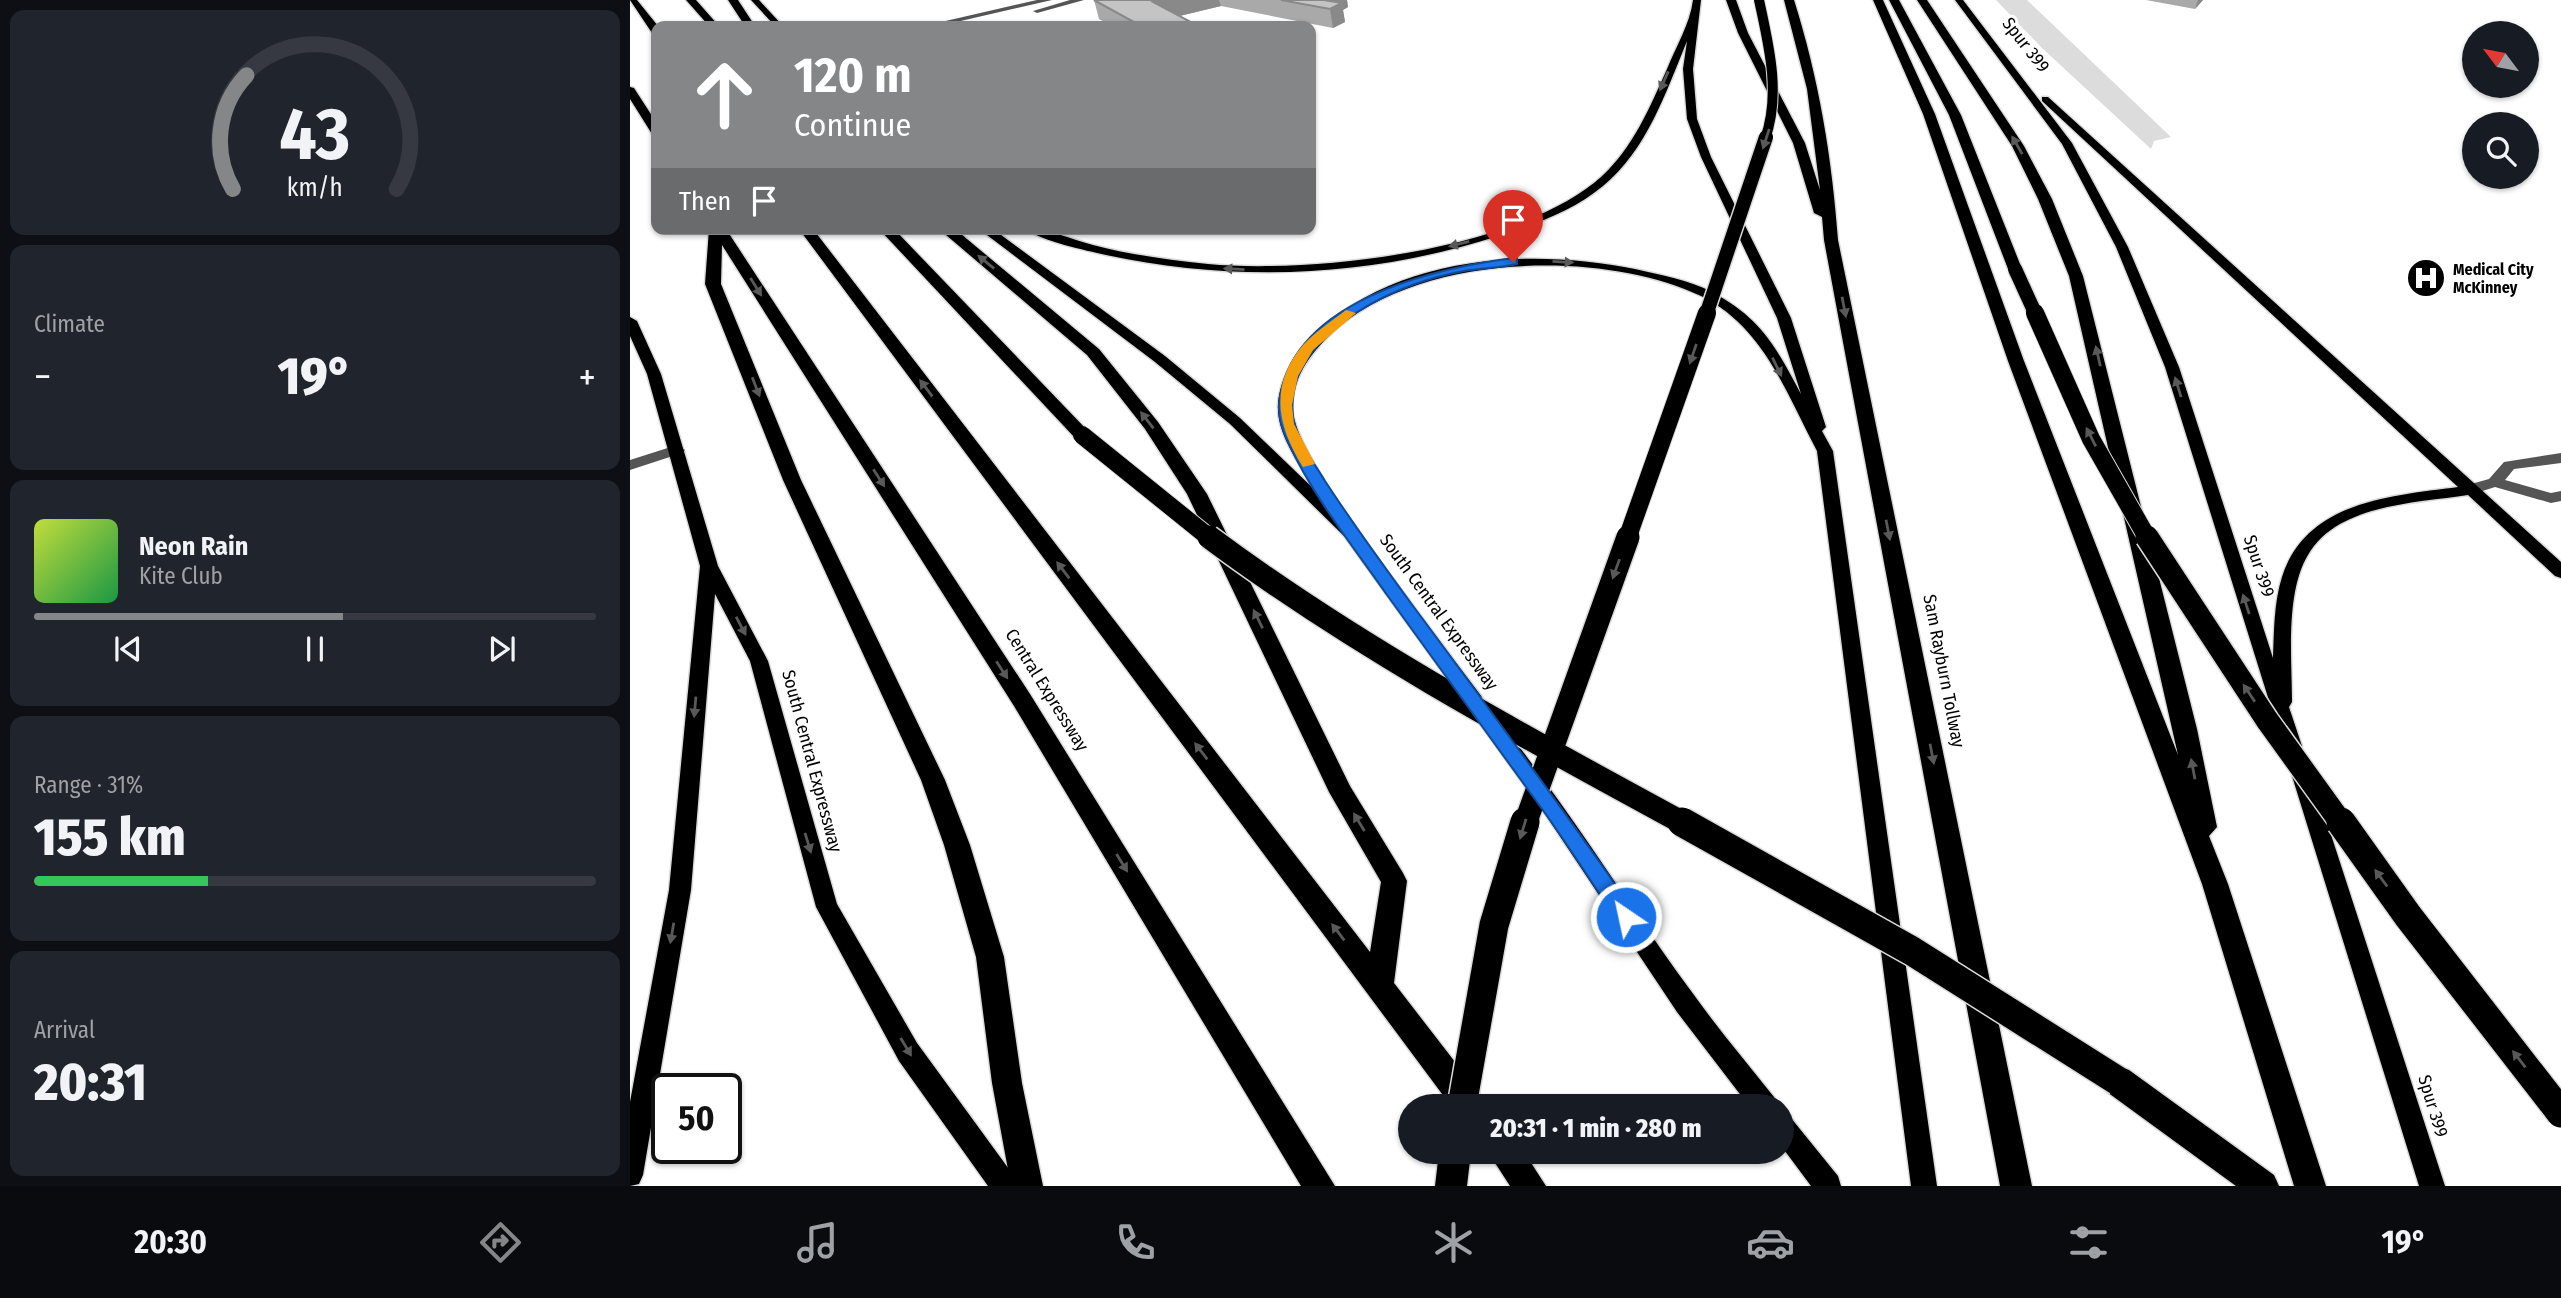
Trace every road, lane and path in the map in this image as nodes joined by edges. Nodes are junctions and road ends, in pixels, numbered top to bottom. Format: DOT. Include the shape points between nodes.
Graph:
graph roads {
  1 [pos="632,0"];
  2 [pos="691,0"];
  3 [pos="707,0"];
  4 [pos="733,0"];
  5 [pos="755,0"];
  6 [pos="1048,0"];
  7 [pos="1080,0"];
  8 [pos="1696,0"];
  9 [pos="1731,0"];
  10 [pos="1759,0"];
  11 [pos="1789,0"];
  12 [pos="1878,0"];
  13 [pos="1894,0"];
  14 [pos="1922,0"];
  15 [pos="1959,0"];
  16 [pos="1693,20"];
  17 [pos="709,21"];
  18 [pos="712,21"];
  19 [pos="747,21"];
  20 [pos="774,21"];
  21 [pos="951,21"];
  22 [pos="993,21"];
  23 [pos="651,25"];
  24 [pos="2017,72"];
  25 [pos="630,90"];
  26 [pos="651,123"];
  27 [pos="717,235"];
  28 [pos="722,235"];
  29 [pos="811,235"];
  30 [pos="892,235"];
  31 [pos="953,235"];
  32 [pos="993,235"];
  33 [pos="1053,235"];
  34 [pos="1830,240"];
  35 [pos="630,321"];
  36 [pos="677,450"];
  37 [pos="1825,451"];
  38 [pos="2561,458"];
  39 [pos="630,465"];
  40 [pos="2495,482"];
  41 [pos="2470,490"];
  42 [pos="2561,496"];
  43 [pos="1350,533"];
  44 [pos="709,566"];
  45 [pos="2561,572"];
  46 [pos="2282,716"];
  47 [pos="2215,884"];
  48 [pos="1379,987"];
  49 [pos="1460,1094"];
  50 [pos="1464,1094"];
  51 [pos="1756,1094"];
  52 [pos="2561,1113"];
  53 [pos="1794,1142"];
  54 [pos="1454,1164"];
  55 [pos="1513,1164"];
  56 [pos="630,1175"];
  57 [pos="1004,1186"];
  58 [pos="1027,1186"];
  59 [pos="1319,1186"];
  60 [pos="1451,1186"];
  61 [pos="1530,1186"];
  62 [pos="1828,1186"];
  63 [pos="1924,1186"];
  64 [pos="2016,1186"];
  65 [pos="2263,1186"];
  66 [pos="2310,1186"];
  67 [pos="2432,1186"];
  1 -- 23 [label="highway"];
  2 -- 17 [label="highway"];
  3 -- 18 [label="highway"];
  4 -- 19 [label="highway"];
  5 -- 20 [label="main road"];
  6 -- 21 [label="street"];
  7 -- 22 [label="street"];
  8 -- 16 [label="main road"];
  9 -- 34 [label="highway" via="1742,33 1799,143"];
  10 -- 50 [label="highway, one-way, bridge" via="1772,57 1772,119 1683,384 1531,804 1494,925"];
  11 -- 34 [label="highway, Sam Rayburn Tollway" via="1816,98"];
  12 -- 47 [label="highway" via="1934,127 2015,361"];
  52 -- 13 [label="highway, one-way, bridge" via="2393,895 2267,720 2157,555 2091,439 2015,269 1955,115"];
  47 -- 14 [label="highway, one-way" via="2185,729 2076,276 2018,146"];
  15 -- 24 [label="main road, Spur 399"];
  16 -- 33 [label="main road, one-way" via="1624,159 1575,201 1491,236 1379,261 1242,270 1125,256"];
  16 -- 37 [label="main road" via="1688,69 1692,119 1784,318"];
  24 -- 41 [label="main road"];
  46 -- 24 [label="main road, Spur 399, one-way" via="2172,367 2140,287 2067,143"];
  25 -- 26 [label="highway"];
  27 -- 58 [label="highway, one-way" via="713,284 792,480 933,780 957,845 990,957"];
  28 -- 59 [label="highway, Central Expressway, one-way" via="1022,700"];
  48 -- 29 [label="highway, one-way"];
  30 -- 65 [label="highway, bridge" via="1082,435 1274,584 1440,687 1843,911 2024,1019"];
  48 -- 31 [label="highway, one-way" via="1394,881 1341,792 1197,494 1152,426 1093,352"];
  32 -- 43 [label="main road, South Central Expressway" via="1235,421"];
  34 -- 64 [label="highway, Sam Rayburn Tollway, one-way"];
  35 -- 36 [label="main road, South Central Expressway" via="654,374"];
  36 -- 39 [label="street"];
  36 -- 44 [label="main road, South Central Expressway"];
  43 -- 37 [label="main road, one-way" via="1287,424 1285,405 1292,376 1308,348 1367,302 1461,268 1513,262 1591,264 1664,279 1706,294 1744,318 1766,342"];
  37 -- 63 [label="main road"];
  38 -- 40 [label="street" via="2509,465"];
  40 -- 41 [label="street"];
  40 -- 42 [label="street" via="2551,498"];
  41 -- 45 [label="main road"];
  41 -- 46 [label="main road" via="2372,505 2332,521 2306,544 2290,576"];
  43 -- 51 [label="main road, South Central Expressway" via="1552,808 1686,1004"];
  44 -- 56 [label="main road, one-way" via="680,890"];
  44 -- 57 [label="main road, South Central Expressway, one-way" via="759,661 827,907 908,1052"];
  46 -- 67 [label="main road, Spur 399"];
  47 -- 66 [label="highway"];
  48 -- 49 [label="highway"];
  53 -- 62 [label="main road"];
  54 -- 60 [label="highway"];
  55 -- 61 [label="highway"];
}
